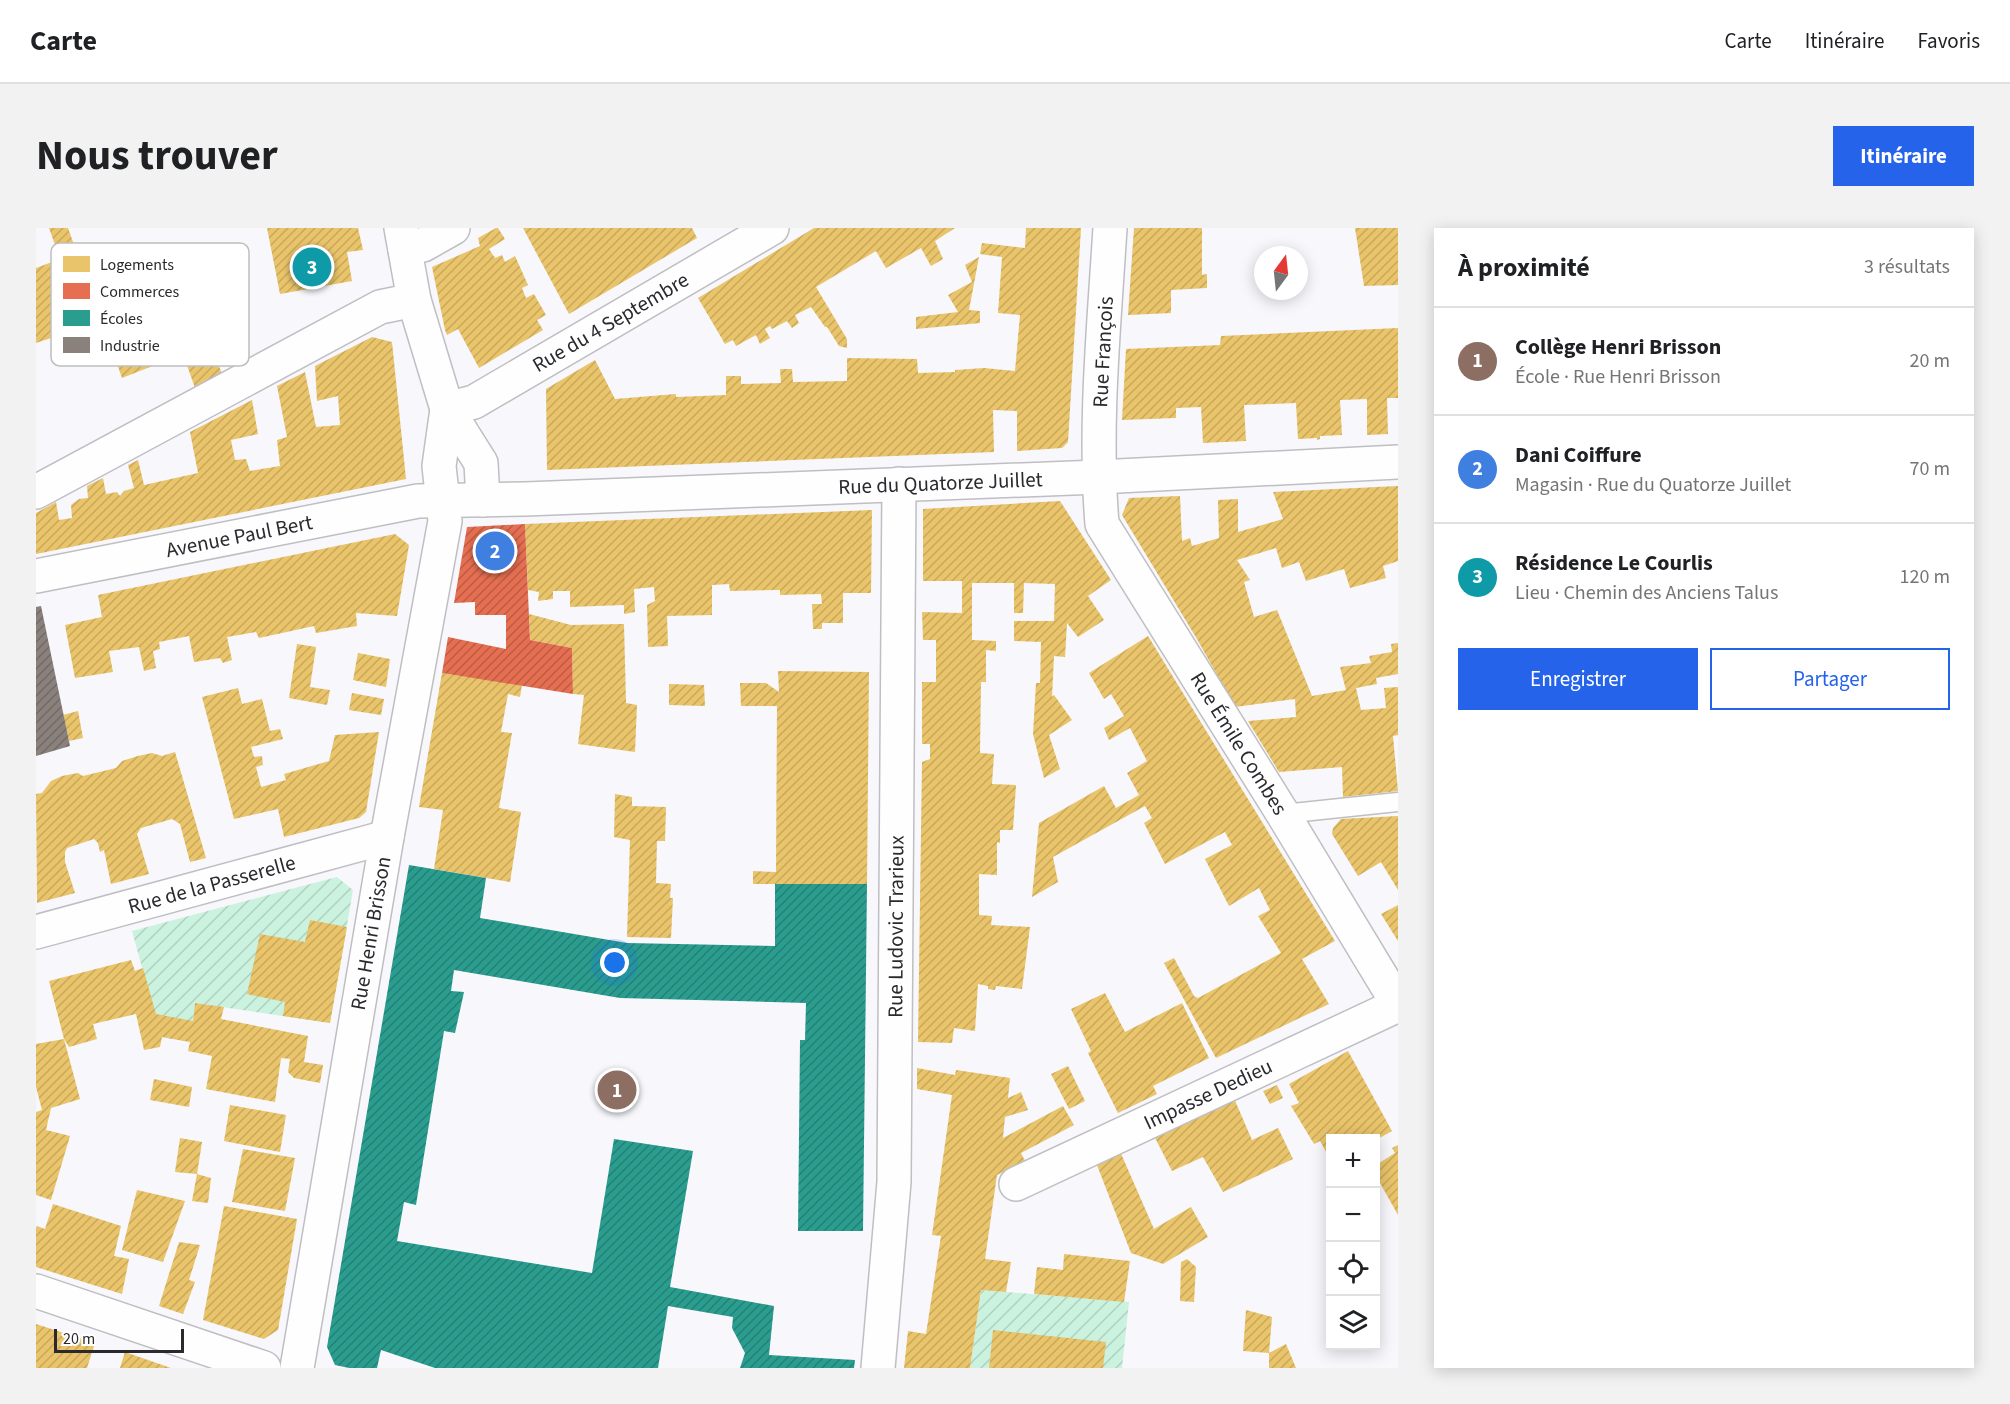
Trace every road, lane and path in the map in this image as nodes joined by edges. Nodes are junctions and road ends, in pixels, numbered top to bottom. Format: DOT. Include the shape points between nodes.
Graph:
graph roads {
  1 [pos="453,228"];
  2 [pos="772,228"];
  3 [pos="1110,228"];
  4 [pos="403,238"];
  5 [pos="414,300"];
  6 [pos="447,409"];
  7 [pos="1398,462"];
  8 [pos="1098,477"];
  9 [pos="899,484"];
  10 [pos="36,492"];
  11 [pos="444,500"];
  12 [pos="483,500"];
  13 [pos="36,576"];
  14 [pos="1398,802"];
  15 [pos="1284,814"];
  16 [pos="387,837"];
  17 [pos="36,932"];
  18 [pos="1398,1004"];
  19 [pos="1016,1184"];
  20 [pos="36,1292"];
  21 [pos="264,1368"];
  22 [pos="297,1368"];
  23 [pos="878,1368"];
  1 -- 4 [label="street" via="423,245"];
  2 -- 6 [label="street, Rue du 4 Septembre" via="474,402"];
  3 -- 8 [label="street, Rue François"];
  4 -- 5 [label="street"];
  5 -- 6 [label="street"];
  5 -- 10 [label="street" via="380,307"];
  6 -- 11 [label="street" via="439,466"];
  6 -- 12 [label="street" via="481,464"];
  7 -- 8 [label="street, Rue du Quatorze Juillet"];
  8 -- 9 [label="street, Rue du Quatorze Juillet"];
  8 -- 15 [label="street, Rue Émile Combes" via="1102,524"];
  9 -- 12 [label="street, Rue du Quatorze Juillet"];
  9 -- 23 [label="street, Rue Ludovic Trarieux" via="894,1182"];
  11 -- 12 [label="street, Rue du Quatorze Juillet"];
  11 -- 13 [label="street, Avenue Paul Bert" via="418,501"];
  11 -- 16 [label="street, Rue Henri Brisson" via="445,521"];
  14 -- 15 [label="lane"];
  15 -- 18 [label="street, Rue Émile Combes"];
  16 -- 17 [label="street, Rue de la Passerelle"];
  16 -- 22 [label="street, Rue Henri Brisson"];
  18 -- 19 [label="street, Impasse Dedieu"];
  20 -- 21 [label="street"];
}
